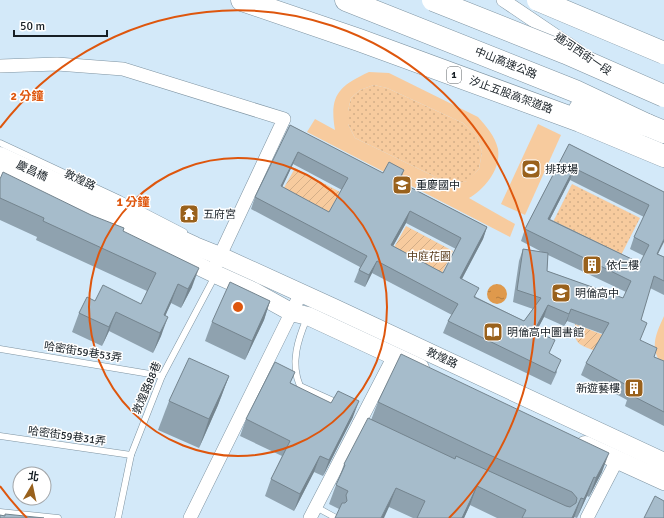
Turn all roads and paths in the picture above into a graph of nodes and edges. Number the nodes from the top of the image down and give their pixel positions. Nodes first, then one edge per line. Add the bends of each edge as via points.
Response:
1 (242, 0) edge
2 (278, 0) edge
3 (346, 0) edge
4 (433, 0) edge
5 (503, 0) edge
6 (538, 0) edge
7 (565, 4) dead end
8 (631, 46) dead end
9 (664, 53) edge
10 (0, 66) edge
11 (664, 96) edge
12 (664, 107) edge
13 (656, 128) edge
14 (0, 143) edge
15 (0, 156) edge
16 (664, 156) edge
17 (0, 170) edge
18 (220, 256) junction
19 (188, 258) junction
20 (214, 273) junction
21 (301, 293) junction
22 (300, 314) junction
23 (0, 349) edge
24 (394, 356) junction
25 (162, 376) junction
26 (436, 376) edge
27 (346, 407) edge
28 (359, 424) junction
29 (0, 436) edge
30 (568, 437) edge
31 (388, 438) edge
32 (131, 455) junction
33 (617, 460) junction
34 (664, 462) edge
35 (664, 481) edge
36 (0, 512) edge
37 (313, 513) edge
38 (58, 518) edge
39 (118, 518) edge
40 (190, 518) edge
41 (336, 518) edge
42 (587, 518) edge

1 - 16 highway, 汐止五股高架道路 / 1 via 580,121
2 - 13 highway, 1 via 575,108
3 - 13 highway, 中山高速公路 / 1 via 575,91
4 - 11 highway, bridge via 566,53
5 - 12 street, 通河西街一段
6 - 9 highway, bridge
7 - 8 lane
10 - 18 street via 57,64 123,69 284,119
14 - 18 lane, 敦煌路 via 176,227
15 - 19 street, 慶昌橋
17 - 19 street, 慶昌橋
18 - 19 street, 敦煌路
18 - 20 street
18 - 21 street, 敦煌路
19 - 20 street, 敦煌路
20 - 22 street, 敦煌路
20 - 25 lane, 敦煌路88巷
21 - 22 street
21 - 34 street, 敦煌路
22 - 24 street, 敦煌路
22 - 27 lane via 300,334 295,356 300,386
22 - 40 street
23 - 25 lane, 哈密街59巷53弄
24 - 26 street, 敦煌路
24 - 28 street
25 - 32 lane, 敦煌路88巷
28 - 31 street
28 - 37 street
29 - 32 lane, 哈密街59巷31弄
30 - 33 street
32 - 39 lane, 敦煌路88巷
33 - 35 street
33 - 42 street
36 - 38 lane
37 - 41 lane

